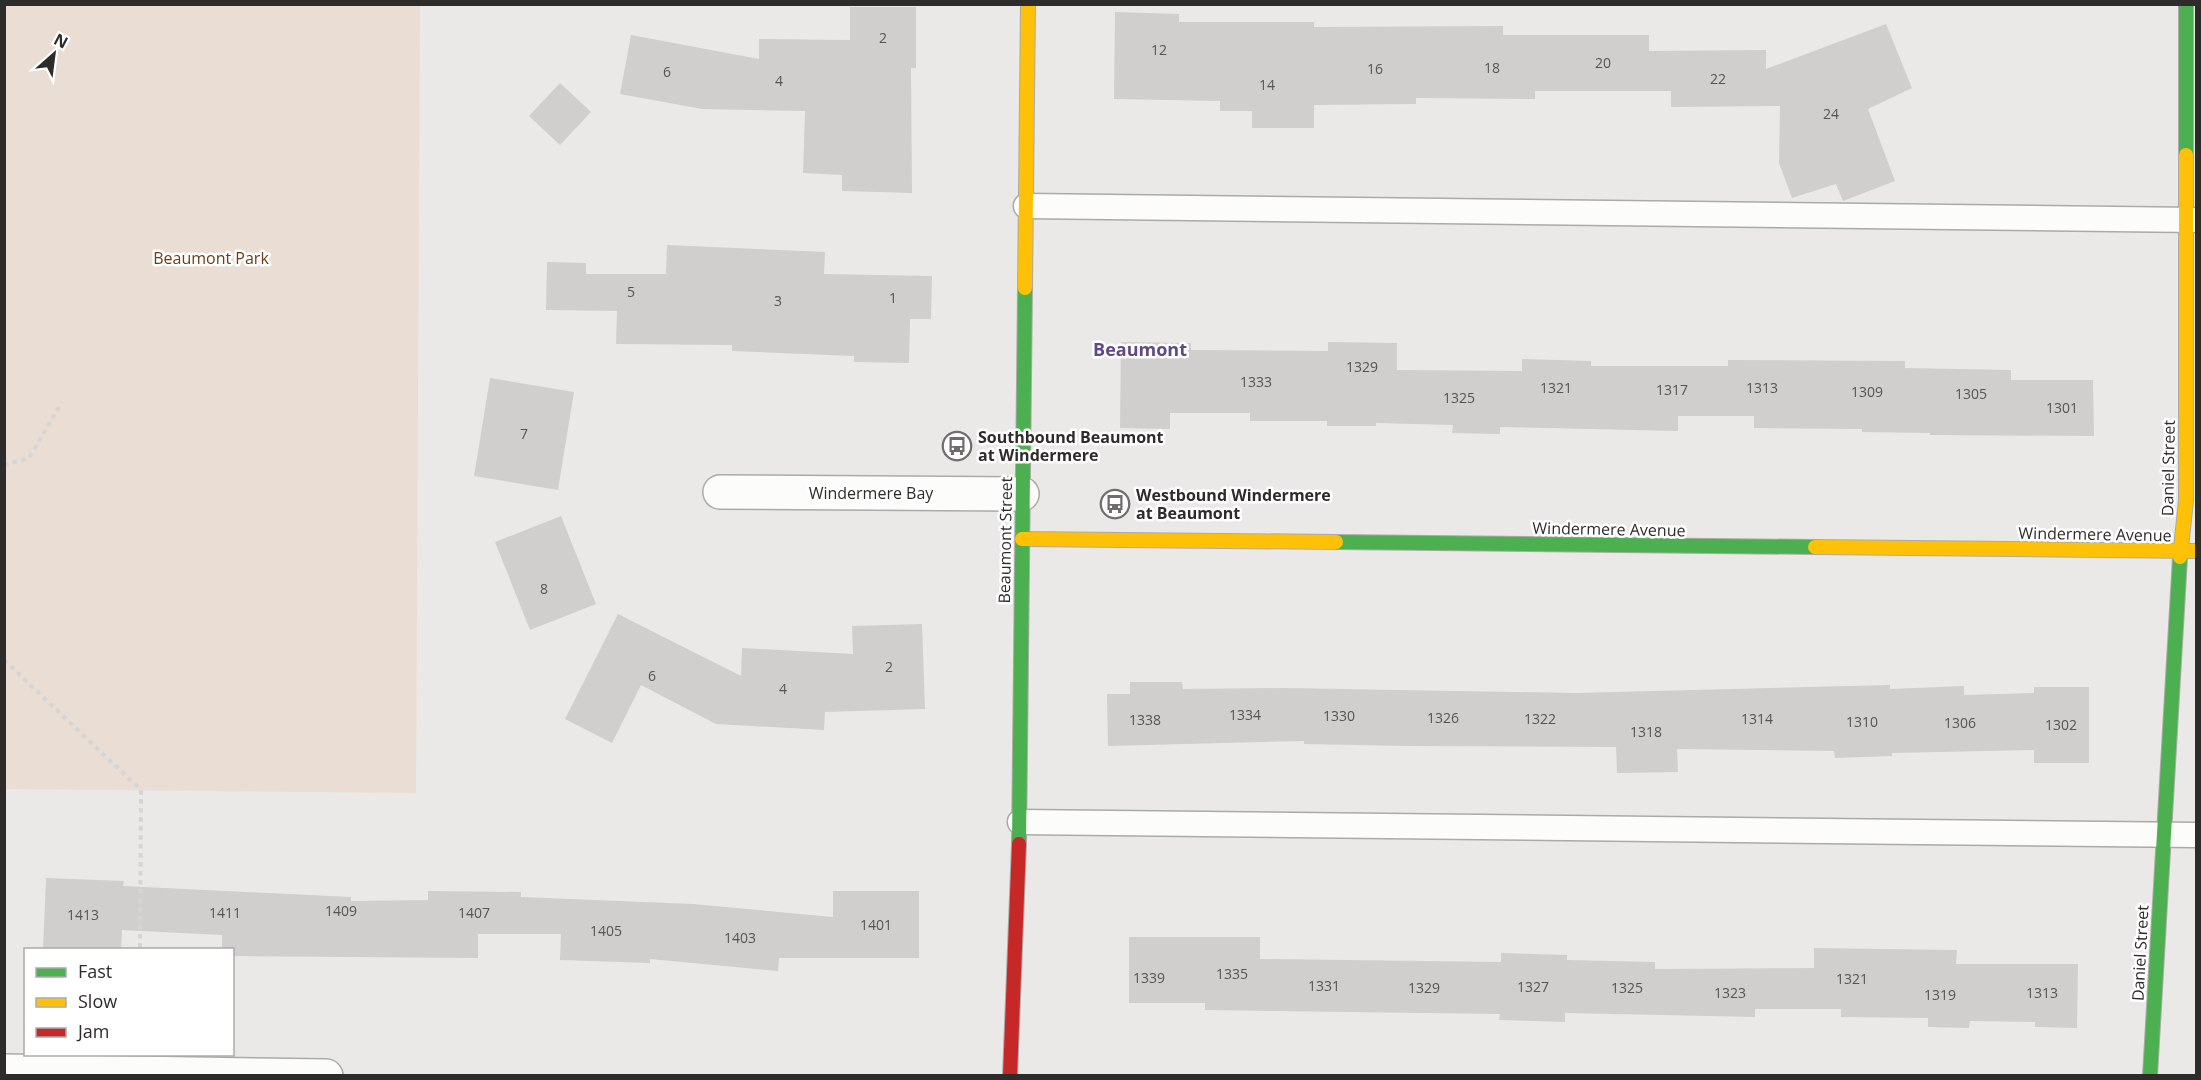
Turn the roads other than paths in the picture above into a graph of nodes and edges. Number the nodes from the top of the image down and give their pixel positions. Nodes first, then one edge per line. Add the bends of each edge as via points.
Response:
1 (1028, 4) edge
2 (2186, 4) edge
3 (1026, 206) junction
4 (2191, 220) edge
5 (720, 492) dead end
6 (1022, 494) junction
7 (1022, 539) junction
8 (2180, 551) junction
9 (2196, 551) edge
10 (1020, 822) junction
11 (2162, 835) junction
12 (2196, 835) edge
13 (4, 1071) edge
14 (326, 1076) edge
15 (1010, 1076) edge
16 (2150, 1076) edge

1 - 3 street, Beaumont Street
2 - 4 street, Daniel Street
3 - 4 lane
3 - 6 street, Beaumont Street
4 - 8 street, Daniel Street via 2186,501
5 - 6 street, Windermere Bay
6 - 7 street, Beaumont Street
7 - 8 street, Windermere Avenue
7 - 10 street, Beaumont Street
8 - 9 street, Windermere Avenue
8 - 11 street, Daniel Street
10 - 11 lane
10 - 15 street, Beaumont Street
11 - 12 lane
11 - 16 street, Daniel Street
13 - 14 street

